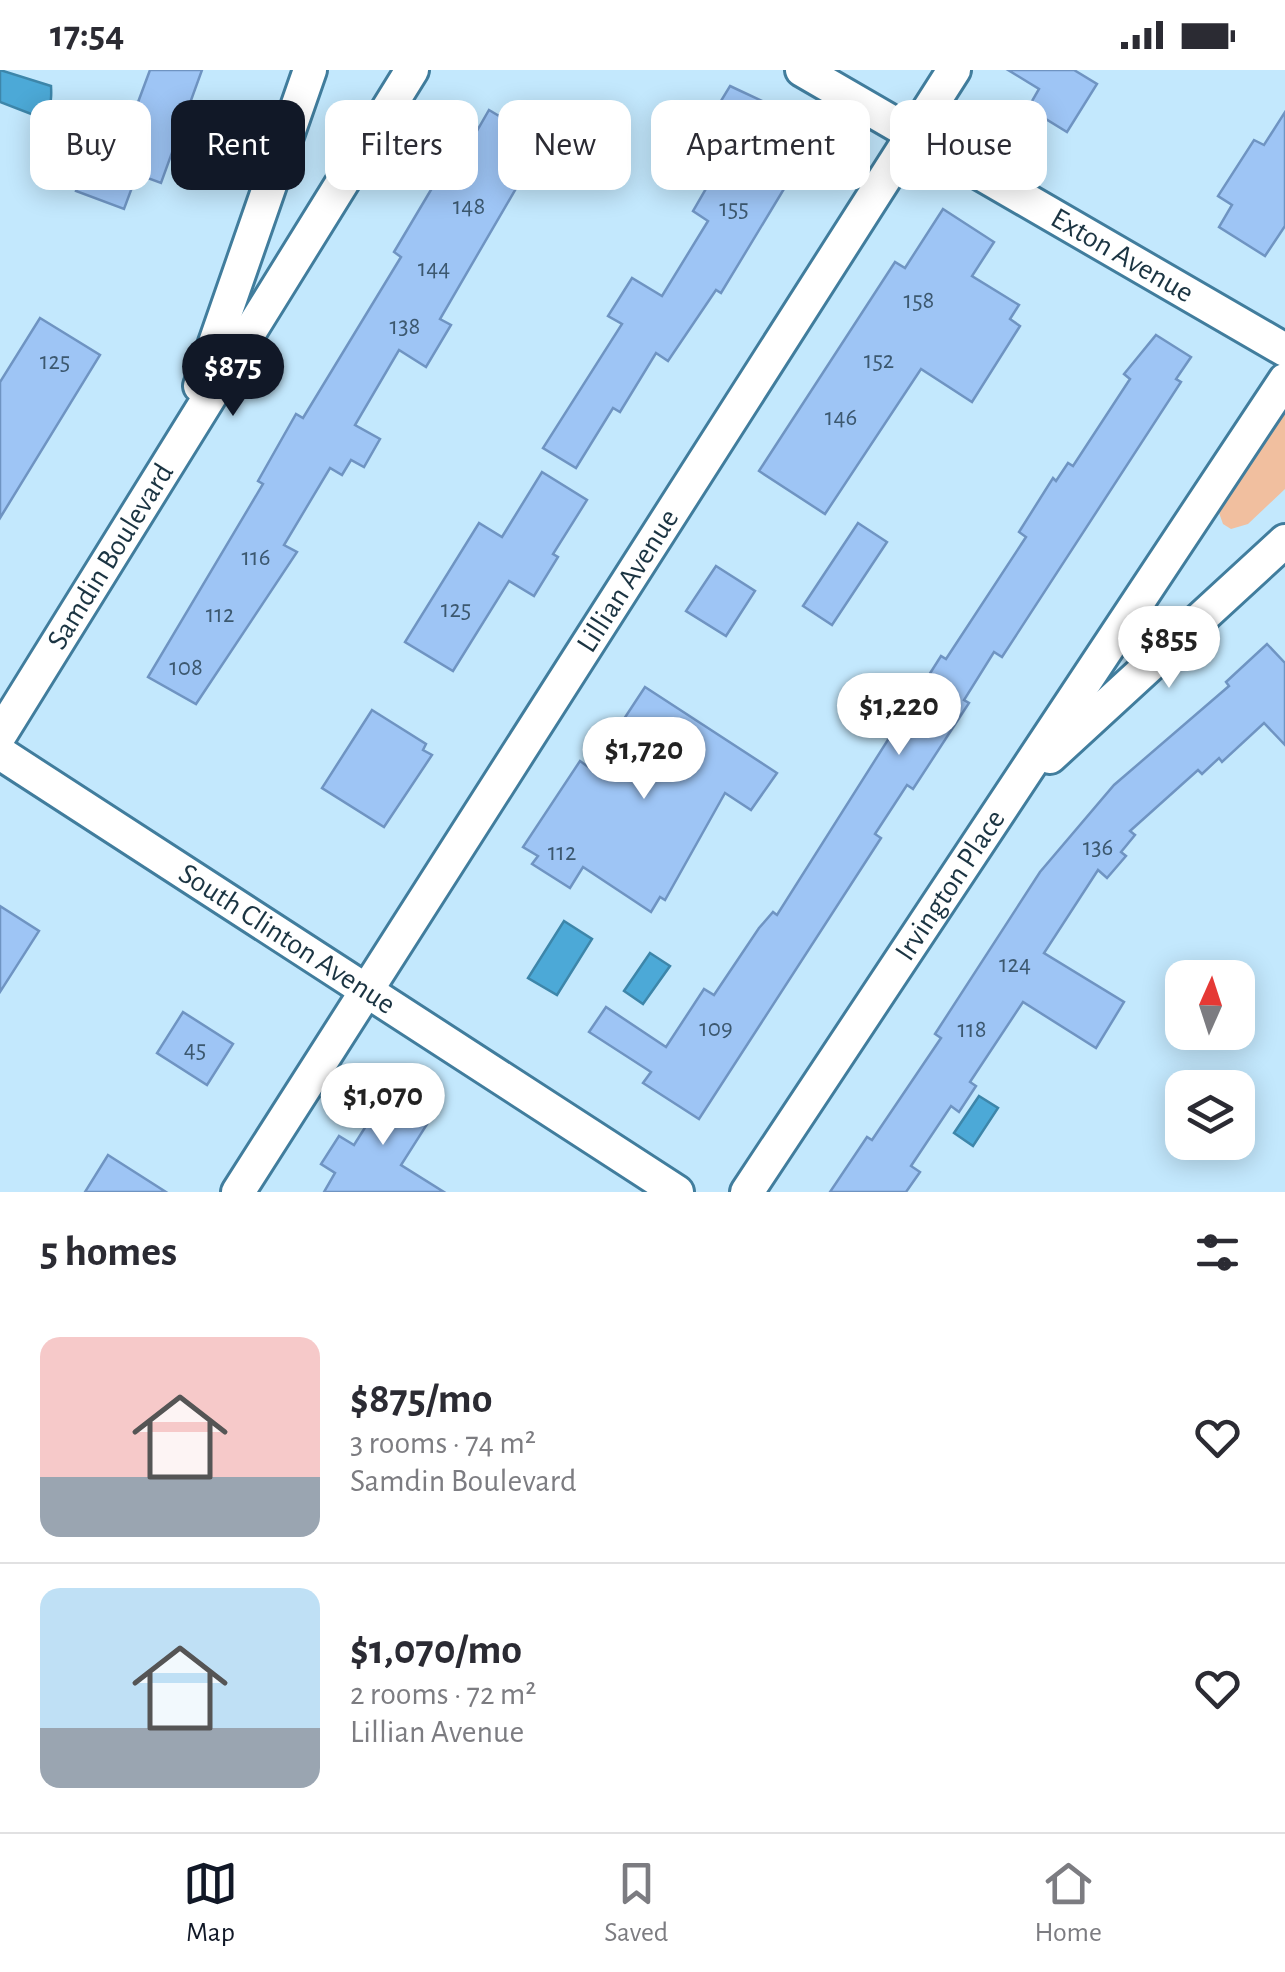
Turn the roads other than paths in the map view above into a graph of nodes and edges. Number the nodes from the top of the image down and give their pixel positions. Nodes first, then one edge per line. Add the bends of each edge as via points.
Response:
1 (310, 70) edge
2 (412, 70) edge
3 (802, 70) edge
4 (954, 70) edge
5 (935, 100) edge
6 (890, 121) edge
7 (890, 170) edge
8 (1009, 190) edge
9 (1285, 350) edge
10 (1285, 380) edge
11 (179, 447) junction
12 (1285, 541) edge
13 (0, 735) edge
14 (0, 753) edge
15 (1010, 794) junction
16 (366, 990) junction
17 (238, 1192) edge
18 (677, 1192) edge
19 (747, 1192) edge

1 - 11 street
2 - 11 street, Samdin Boulevard
3 - 6 street, Exton Avenue
4 - 5 street, Lillian Avenue
7 - 16 street, Lillian Avenue
8 - 9 street, Exton Avenue
10 - 15 street, Irvington Place
11 - 13 street, Samdin Boulevard
12 - 15 street
14 - 16 street, South Clinton Avenue
15 - 19 street, Irvington Place
16 - 17 street, Lillian Avenue
16 - 18 street, South Clinton Avenue

